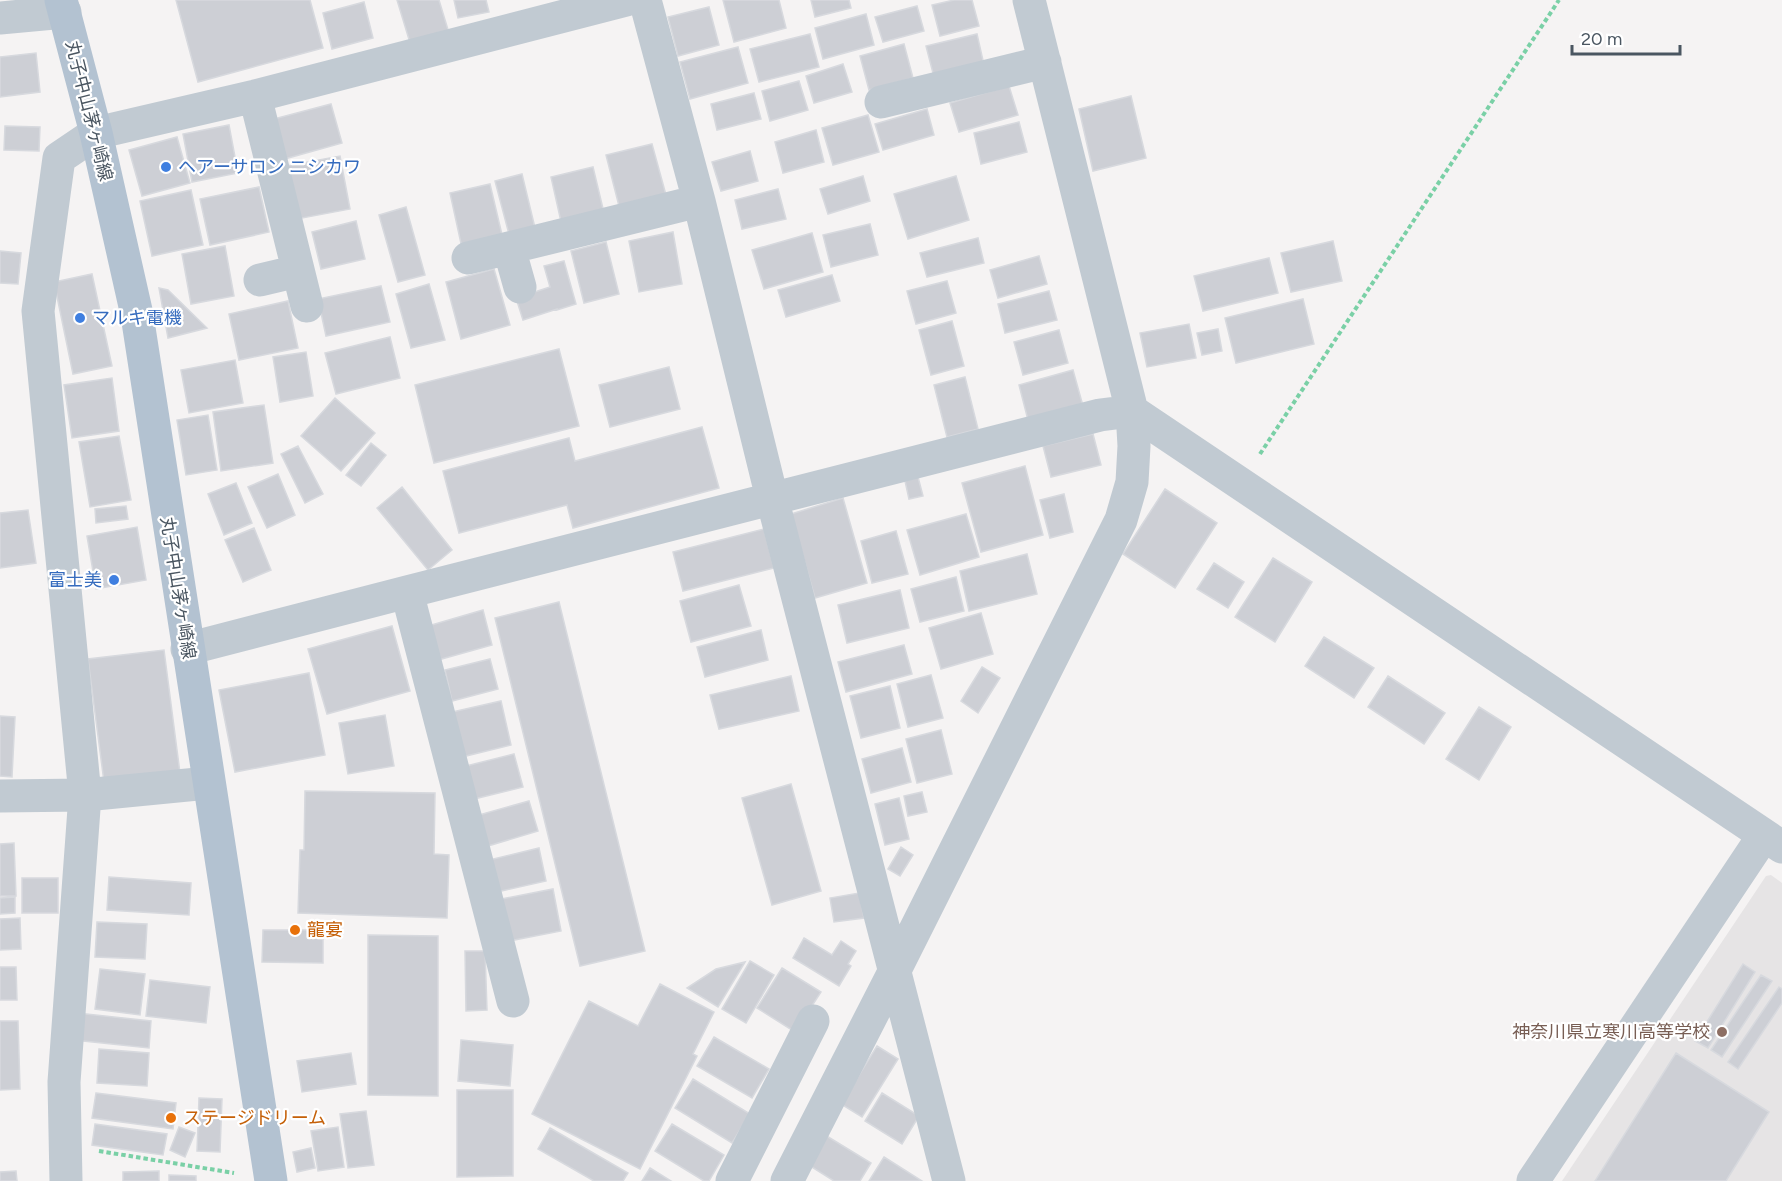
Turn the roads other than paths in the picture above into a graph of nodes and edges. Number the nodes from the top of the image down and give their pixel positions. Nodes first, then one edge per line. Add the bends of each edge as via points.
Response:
1 (626, 0) edge
2 (645, 0) edge
3 (1029, 0) edge
4 (63, 6) edge
5 (0, 18) edge
6 (1031, 65) junction
7 (255, 96) junction
8 (881, 102) dead end
9 (96, 133) junction
10 (699, 201) junction
11 (509, 248) junction
12 (468, 258) dead end
13 (298, 271) junction
14 (260, 280) dead end
15 (520, 287) dead end
16 (307, 306) dead end
17 (1118, 413) junction
18 (772, 498) junction
19 (406, 592) junction
20 (187, 649) junction
21 (208, 783) junction
22 (85, 795) junction
23 (0, 796) edge
24 (1773, 841) edge
25 (894, 972) junction
26 (513, 1001) dead end
27 (813, 1021) dead end
28 (276, 1180) edge
29 (66, 1181) edge
30 (732, 1181) edge
31 (787, 1181) edge
32 (949, 1181) edge
33 (1533, 1181) edge

1 - 7 street
2 - 10 street
3 - 6 street
4 - 5 street
4 - 9 main road, 丸子中山茅ヶ崎線
6 - 8 street
6 - 17 street
7 - 9 street
7 - 13 street
9 - 20 main road, 丸子中山茅ヶ崎線 via 137,315
9 - 22 street via 59,158 38,311
10 - 11 street
10 - 18 street
11 - 12 street
11 - 15 street
13 - 14 street
13 - 16 street
17 - 18 street
17 - 24 street via 1240,485
17 - 25 street via 1134,446 1132,482 1121,520
18 - 19 street
18 - 25 street
19 - 20 street
19 - 26 street
20 - 21 main road, 丸子中山茅ヶ崎線
21 - 22 street
21 - 28 main road, 丸子中山茅ヶ崎線
22 - 23 street
22 - 29 street via 64,1082
24 - 33 street
25 - 31 street
25 - 32 street
27 - 30 street

